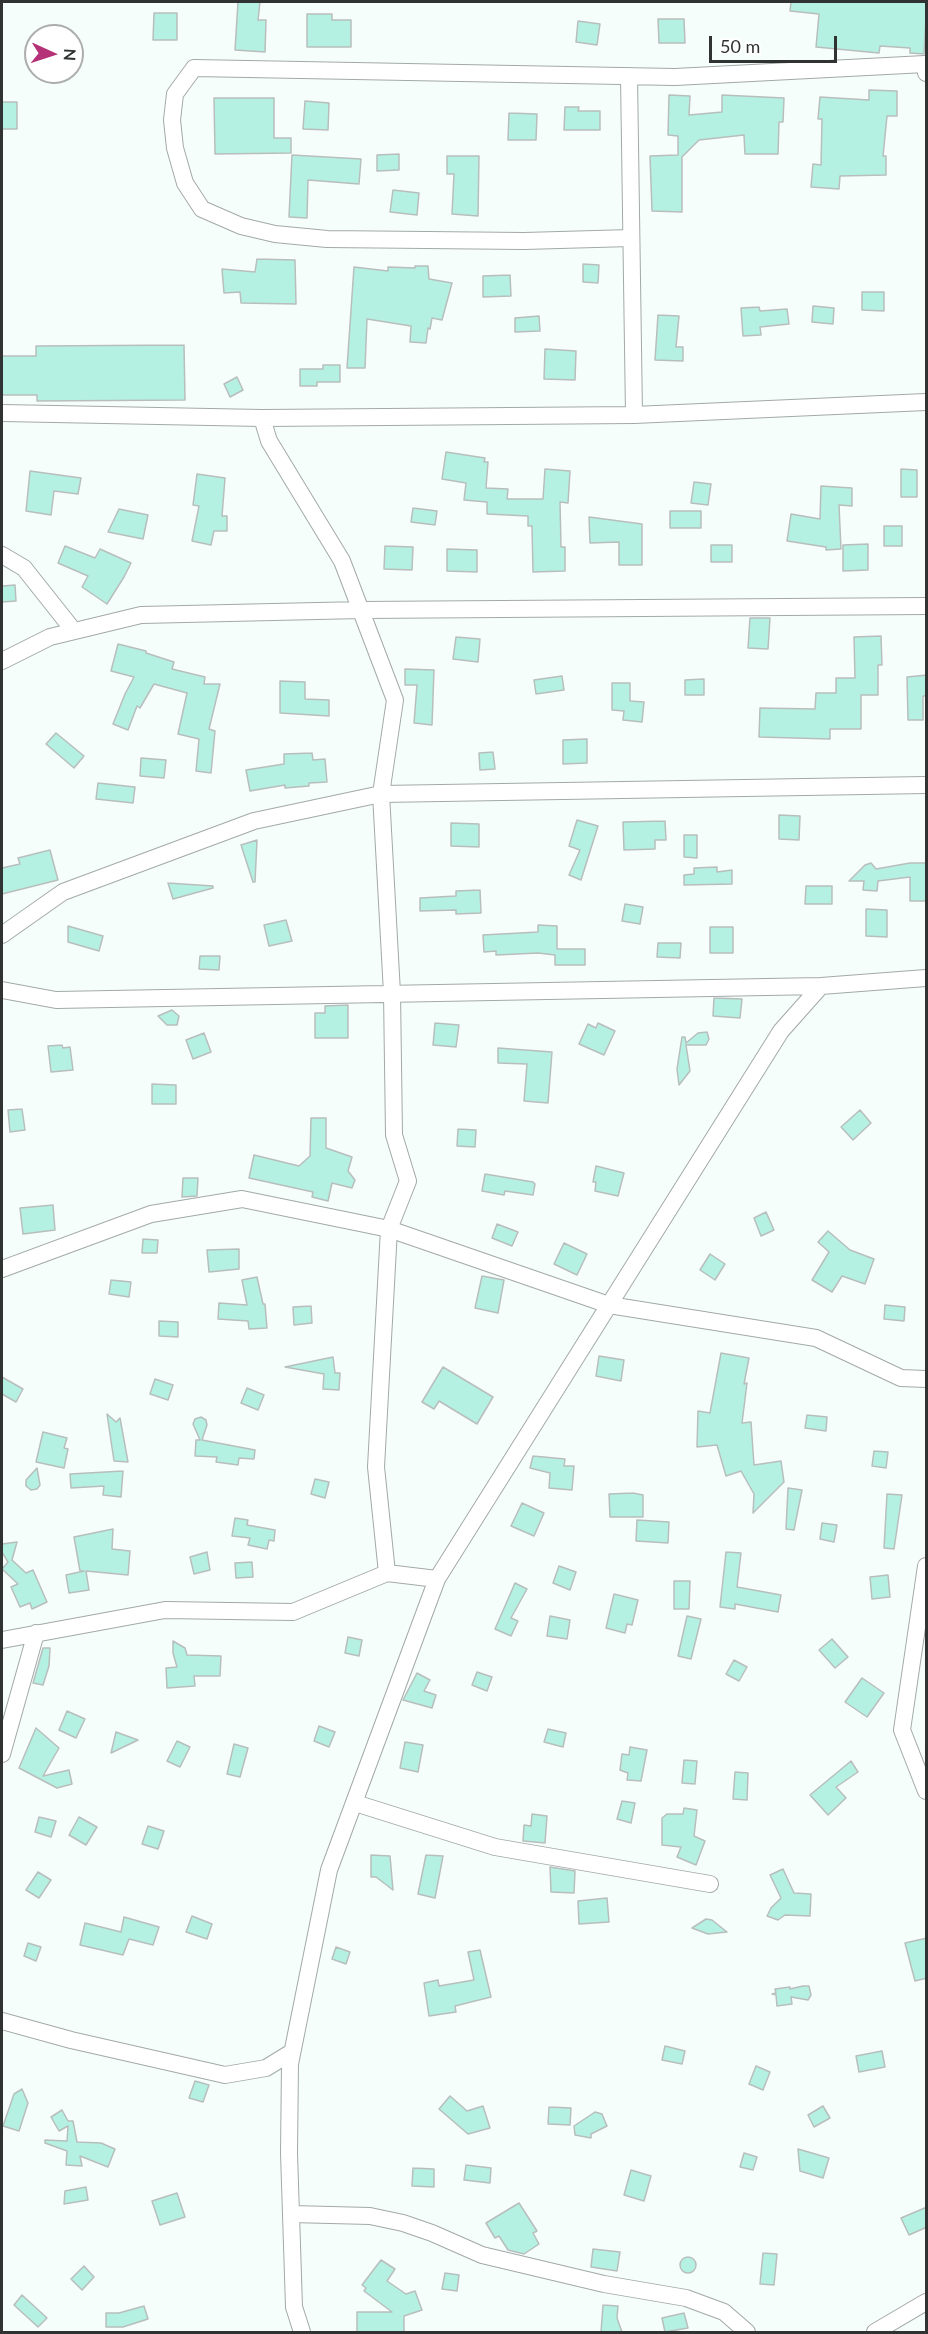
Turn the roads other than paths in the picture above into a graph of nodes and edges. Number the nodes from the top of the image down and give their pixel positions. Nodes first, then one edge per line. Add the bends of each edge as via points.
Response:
1 (927, 73) edge
2 (629, 76) junction
3 (632, 238) junction
4 (927, 402) edge
5 (2, 412) edge
6 (634, 415) junction
7 (262, 418) junction
8 (2, 555) edge
9 (927, 606) edge
10 (361, 610) junction
11 (75, 631) junction
12 (2, 661) edge
13 (927, 785) edge
14 (381, 794) junction
15 (2, 935) edge
16 (927, 978) edge
17 (821, 986) junction
18 (2, 990) edge
19 (392, 993) junction
20 (389, 1229) junction
21 (2, 1269) edge
22 (609, 1305) junction
23 (927, 1379) edge
24 (927, 1566) edge
25 (387, 1573) junction
26 (437, 1580) junction
27 (36, 1633) junction
28 (2, 1640) edge
29 (2, 1754) edge
30 (927, 1791) edge
31 (355, 1803) junction
32 (710, 1884) dead end
33 (2, 2021) edge
34 (292, 2052) junction
35 (291, 2214) junction
36 (927, 2302) edge
37 (302, 2332) edge
38 (747, 2332) edge
39 (875, 2332) edge

1 - 2 street via 925,64
2 - 3 street
2 - 3 street via 194,68 175,94 172,120 175,148 190,192 202,209 242,226 327,239
3 - 6 street
4 - 6 street
5 - 7 street
6 - 7 street
7 - 10 street via 269,441 342,561
8 - 11 street via 24,568
9 - 10 street
10 - 11 street via 141,615
10 - 14 street via 395,700
11 - 12 street via 50,637
13 - 14 street
14 - 15 street via 254,821 105,876 63,892
14 - 19 street
16 - 17 street
17 - 19 street
17 - 22 street via 781,1030
18 - 19 street via 56,1000
19 - 20 street via 394,1135 408,1181
20 - 21 street via 242,1199 150,1214
20 - 22 street
20 - 25 street via 376,1467
22 - 23 street via 816,1338 901,1378
22 - 26 street
24 - 30 street via 902,1730
25 - 26 street
25 - 27 street via 293,1612 165,1610
26 - 31 street
27 - 28 street
27 - 29 street
31 - 32 street via 495,1847
31 - 34 street via 329,1870
33 - 34 street via 225,2075 266,2068
34 - 35 street via 288,2153
35 - 37 street via 294,2307
35 - 38 street via 370,2216 403,2223 482,2255 604,2284 686,2298 724,2312
36 - 39 street

